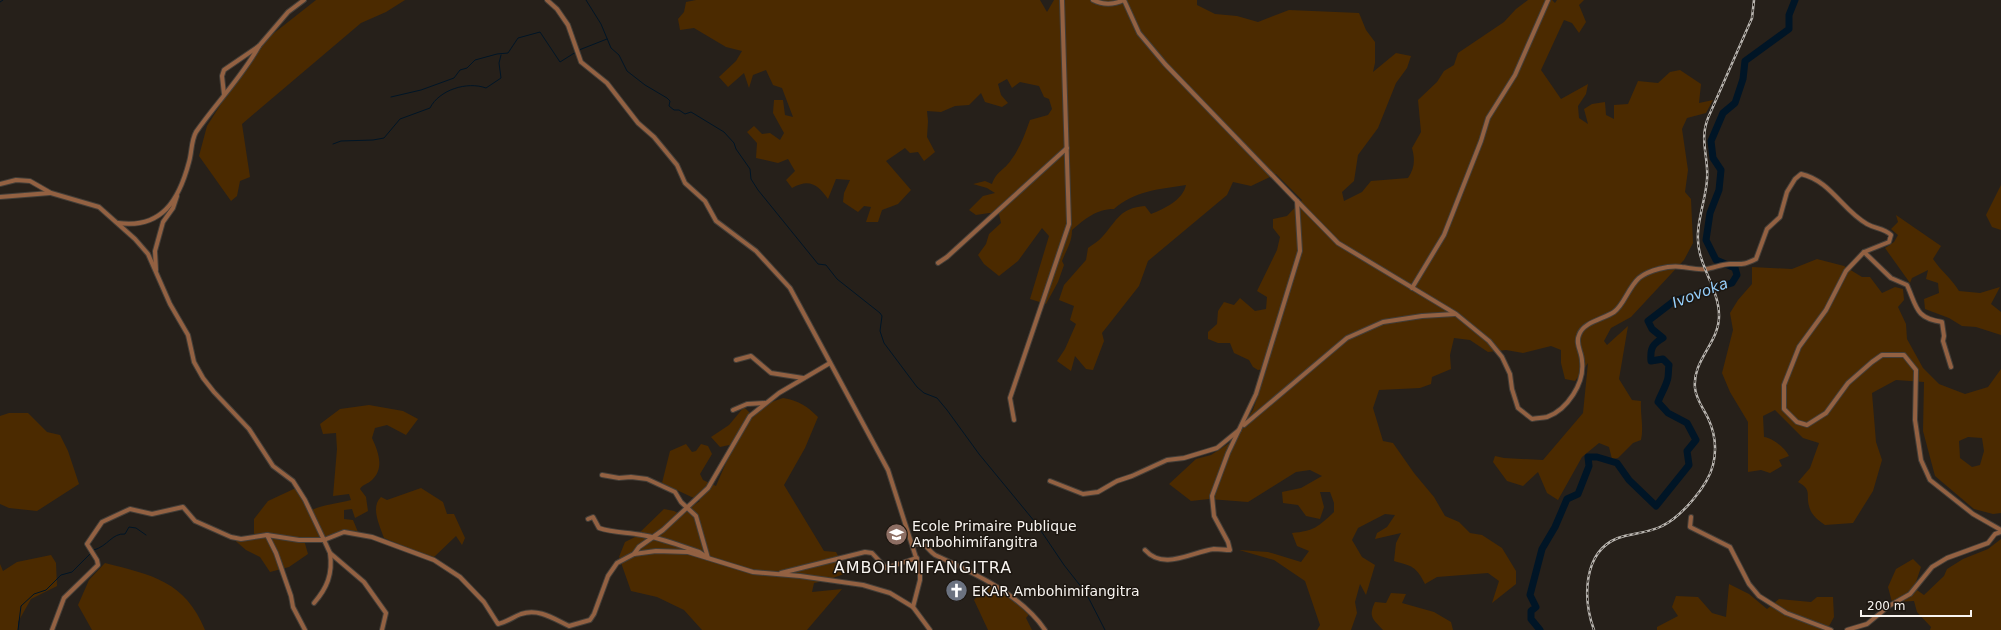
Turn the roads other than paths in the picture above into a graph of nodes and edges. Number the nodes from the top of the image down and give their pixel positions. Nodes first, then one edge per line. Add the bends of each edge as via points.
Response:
1 (304, 0) edge
2 (547, 0) edge
3 (1062, 0) edge
4 (1093, 0) edge
5 (1124, 0) edge
6 (1548, 0) edge
7 (259, 46) junction
8 (224, 94) junction
9 (1067, 148) junction
10 (181, 182) junction
11 (0, 184) edge
12 (51, 192) junction
13 (0, 197) edge
14 (1298, 201) junction
15 (117, 223) junction
16 (1864, 252) junction
17 (938, 263) dead end
18 (156, 272) junction
19 (1412, 288) junction
20 (1456, 314) junction
21 (736, 360) dead end
22 (830, 363) junction
23 (1951, 367) dead end
24 (804, 378) junction
25 (765, 403) junction
26 (733, 410) dead end
27 (1014, 420) dead end
28 (1242, 427) junction
29 (602, 475) dead end
30 (1050, 481) dead end
31 (688, 507) junction
32 (1691, 517) dead end
33 (588, 519) dead end
34 (2001, 531) edge
35 (267, 535) junction
36 (653, 537) junction
37 (324, 540) junction
38 (912, 543) junction
39 (1145, 550) dead end
40 (330, 553) junction
41 (634, 554) junction
42 (708, 558) junction
43 (917, 558) junction
44 (777, 574) junction
45 (314, 603) dead end
46 (913, 607) junction
47 (568, 628) edge
48 (52, 630) edge
49 (305, 630) edge
50 (382, 630) edge
51 (930, 630) edge
52 (1045, 630) edge
53 (1831, 630) edge
54 (1847, 630) edge

1 - 7 street via 288,12
2 - 22 street via 568,25 581,62 607,82 623,106 654,137 677,165 684,183 705,201 716,221 756,251 790,288
3 - 9 street
4 - 5 street via 1101,4
5 - 14 street via 1139,33 1165,64
6 - 19 street via 1515,75 1488,118 1444,235
7 - 8 street
7 - 8 street via 224,70
8 - 10 street via 195,134 190,160
9 - 17 street
9 - 27 street via 1069,224 1010,398
10 - 15 street via 170,206 162,214 141,224
10 - 18 street via 173,208 163,222 155,251
11 - 12 street via 16,180 30,181
12 - 13 street
12 - 15 street via 98,207
14 - 19 street via 1338,243
14 - 28 street via 1300,251 1256,394
15 - 18 street via 148,254
16 - 20 street via 1889,242 1891,236 1885,230 1867,224 1856,216 1830,189 1812,176 1801,174 1787,192 1780,217 1767,229 1756,259 1740,266 1730,264 1706,269 1681,266 1652,272 1640,278 1627,291 1616,311 1585,327 1579,334 1577,345 1582,361 1579,384 1565,406 1547,417 1532,419 1518,408 1510,374 1502,357 1489,341
16 - 23 street via 1891,278 1907,285 1916,310 1922,316 1942,322 1943,341
16 - 34 street via 1846,271 1826,310 1799,347 1784,385 1784,409 1797,422 1807,425 1826,413 1848,383 1872,362 1882,355 1904,355 1916,370 1915,420 1922,460 1930,480 1973,514
18 - 37 street via 170,304 188,335 194,362 203,378 249,429 273,466 293,481
19 - 20 street
20 - 28 street via 1383,322 1347,338
21 - 24 street via 751,356 771,373
22 - 24 street
22 - 38 street via 888,470
24 - 25 street
25 - 26 street via 747,404
25 - 31 street via 750,416 713,482
28 - 30 street via 1217,448 1184,458 1167,460 1098,492 1083,494
28 - 39 street via 1228,452 1212,496 1214,516 1230,550 1214,549 1167,560 1157,559
29 - 31 street via 648,479 675,492 681,502
31 - 36 street
31 - 42 street via 699,522
32 - 53 street via 1690,527 1730,547 1749,584 1759,596 1786,613
33 - 36 street via 593,517 599,528 612,533 633,533
34 - 54 street via 1988,543 1932,567 1910,594 1889,606 1867,624
35 - 37 street via 299,540
35 - 48 street via 231,538 195,521 183,507 152,514 130,508 102,522 87,544 98,566 64,598
35 - 49 street via 276,553 293,607
36 - 41 street
36 - 42 street via 699,552
37 - 40 street
37 - 47 street via 344,532 372,537 434,560 460,577 484,602 498,624 532,612 553,616
38 - 43 street
38 - 52 street via 925,545 932,553 989,583 1031,612
40 - 45 street via 330,574 325,590
40 - 50 street via 364,582 386,613
41 - 42 street via 688,552
41 - 47 street via 612,568 590,620
42 - 44 street via 753,572
43 - 44 street via 886,568 872,553 866,552
43 - 46 street via 920,580
44 - 46 street via 863,585 890,592
46 - 51 street

